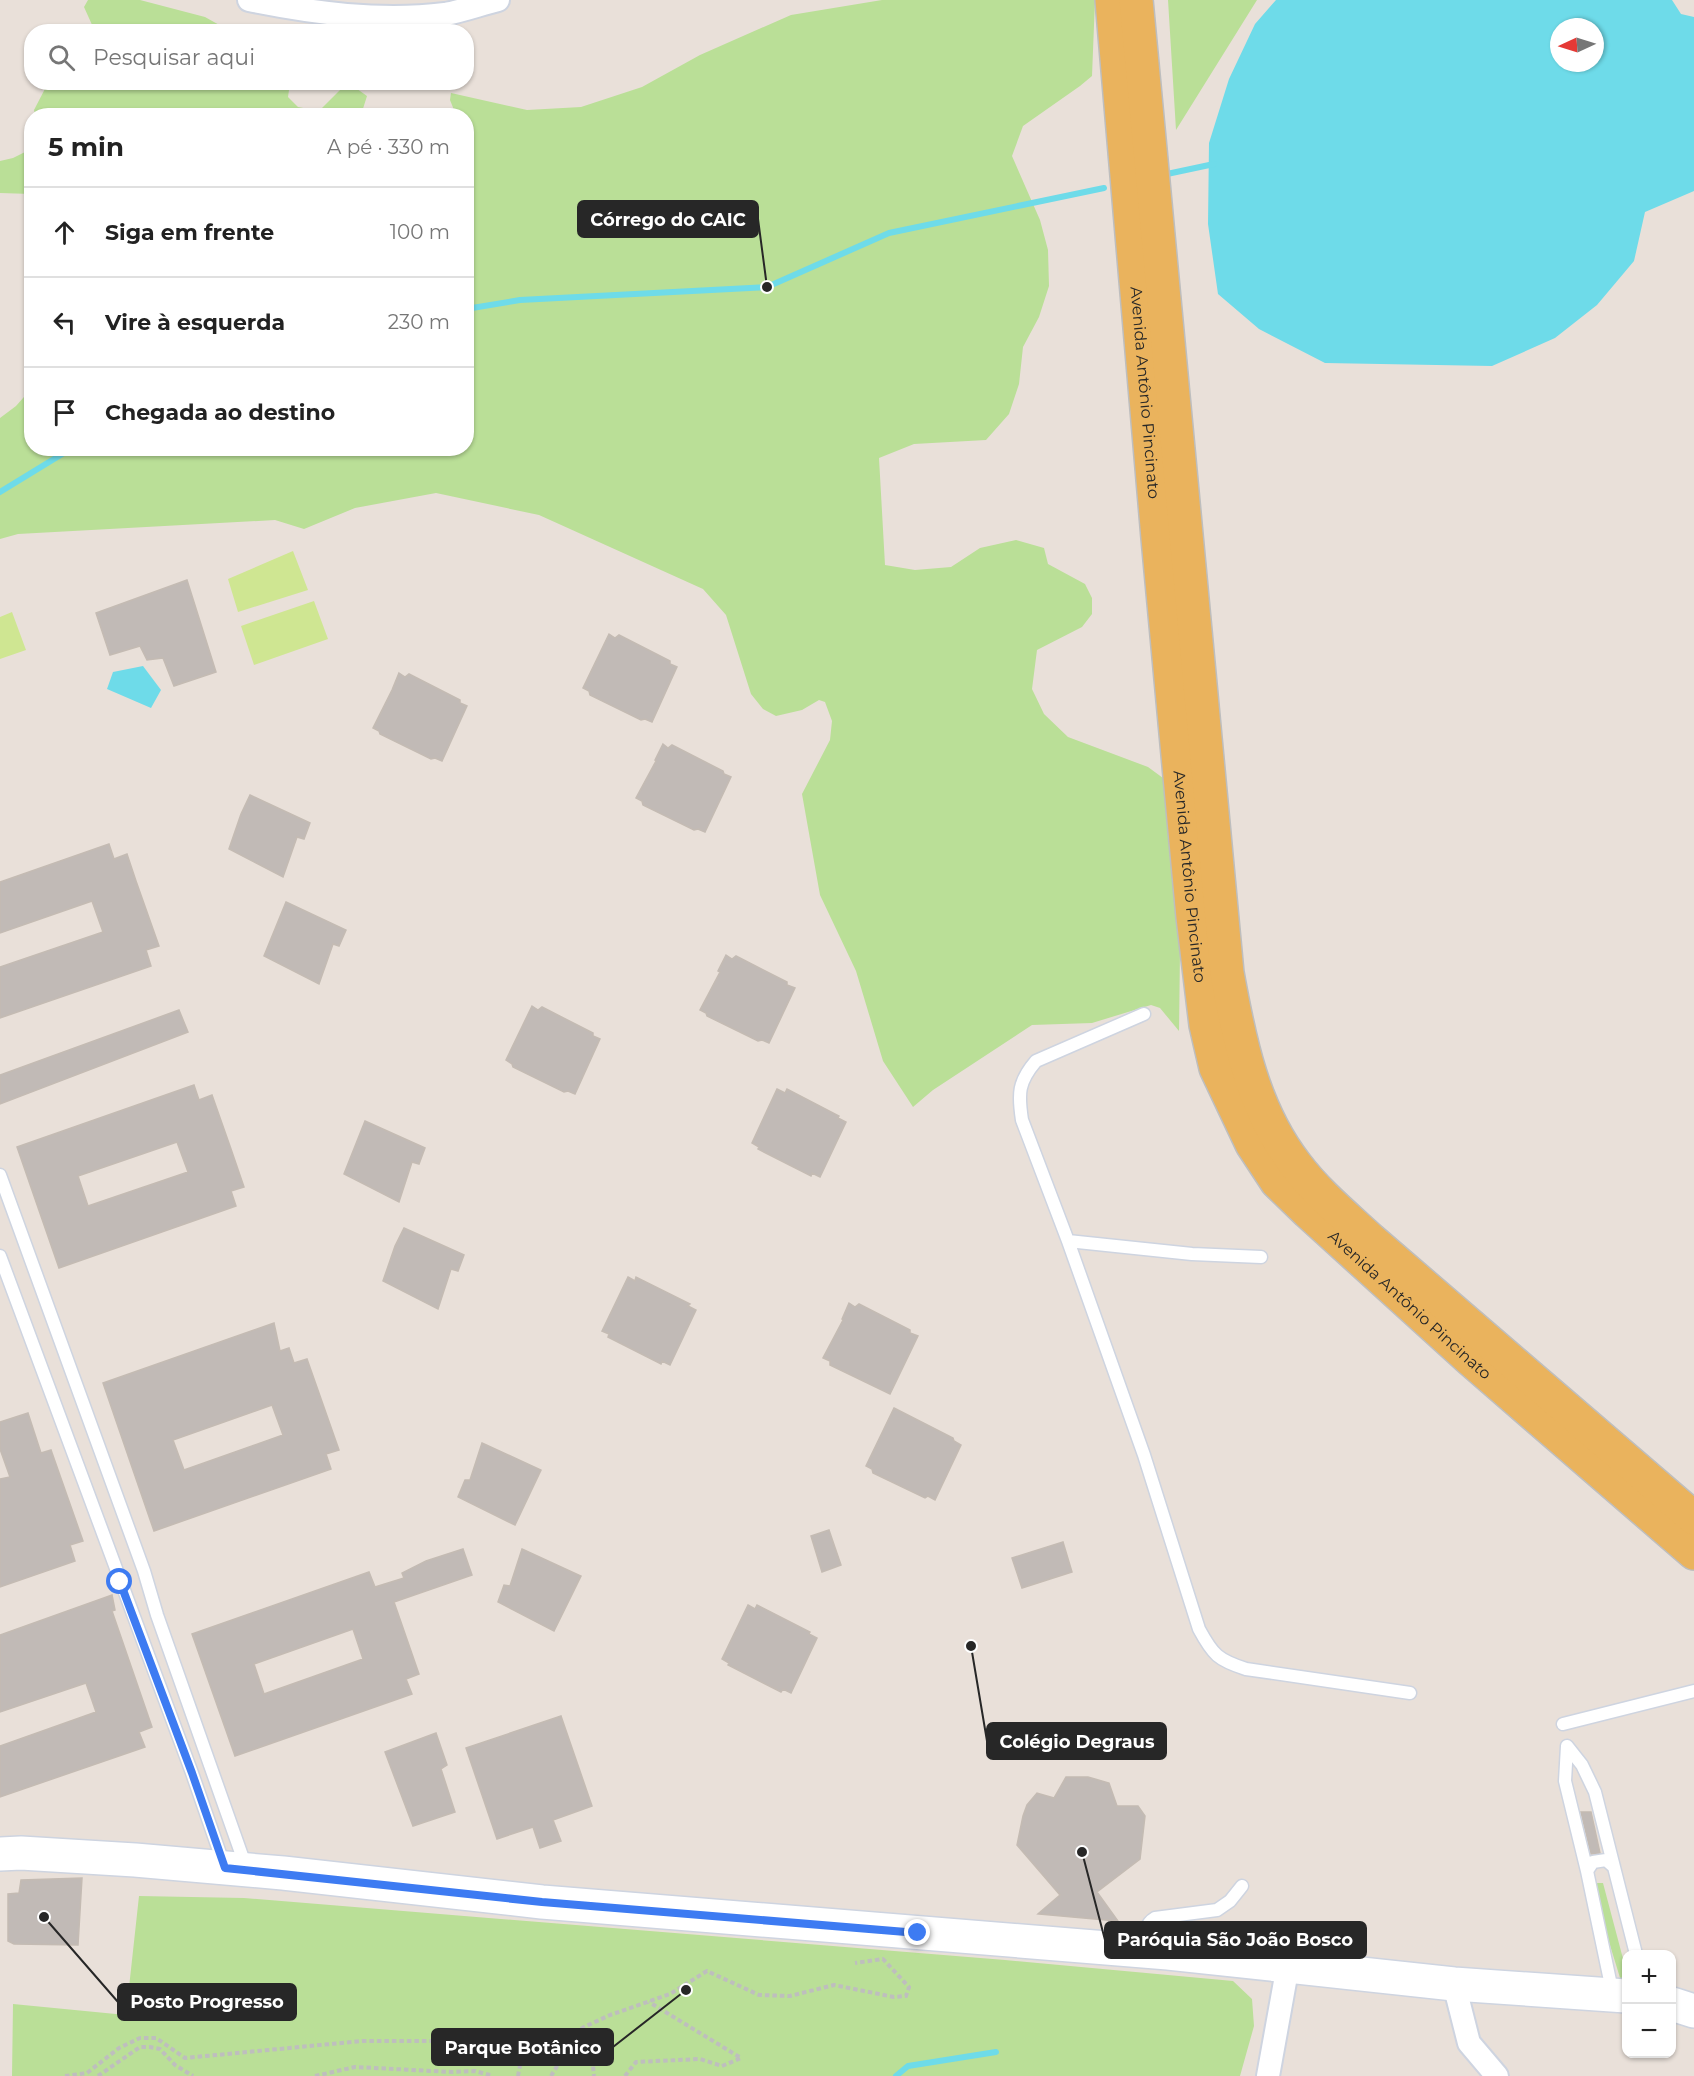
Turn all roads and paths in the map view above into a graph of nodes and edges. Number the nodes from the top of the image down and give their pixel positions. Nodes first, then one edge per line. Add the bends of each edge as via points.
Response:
1 (249, 0) edge
2 (498, 0) edge
3 (1112, 0) edge
4 (1136, 0) edge
5 (1144, 1014) dead end
6 (0, 1175) edge
7 (1068, 1241) junction
8 (0, 1256) edge
9 (1261, 1257) dead end
10 (1694, 1518) edge
11 (1694, 1554) edge
12 (1694, 1691) edge
13 (1410, 1693) dead end
14 (1563, 1724) dead end
15 (210, 1765) junction
16 (192, 1773) junction
17 (0, 1854) edge
18 (1614, 1867) junction
19 (236, 1869) junction
20 (1587, 1871) junction
21 (1242, 1886) dead end
22 (1635, 1950) edge
23 (1144, 1951) junction
24 (855, 1963) dead end
25 (1288, 1965) junction
26 (1454, 1984) junction
27 (1620, 1995) edge
28 (1676, 1998) edge
29 (1694, 1998) edge
30 (649, 2002) junction
31 (1676, 2006) edge
32 (1694, 2011) edge
33 (522, 2055) junction
34 (65, 2076) edge
35 (98, 2076) edge
36 (193, 2076) edge
37 (315, 2076) edge
38 (493, 2076) edge
39 (518, 2076) edge
40 (551, 2076) edge
41 (594, 2076) edge
42 (625, 2076) edge
43 (1268, 2076) edge
44 (1497, 2076) edge

1 - 2 street via 365,17 446,14
3 - 11 main road, Avenida Antônio Pincinato via 1193,917 1206,1025 1216,1068 1252,1144 1277,1182 1471,1360
4 - 10 main road, Avenida Antônio Pincinato via 1227,973 1245,1059 1258,1099 1277,1140 1323,1195
5 - 7 lane via 1036,1061 1025,1073 1020,1087 1022,1120
6 - 15 lane
7 - 9 lane
7 - 13 lane via 1144,1455 1189,1603 1208,1646 1223,1661 1246,1669
8 - 16 lane
12 - 14 lane
15 - 16 lane
15 - 19 lane
16 - 19 lane
17 - 19 main road
18 - 20 lane via 1606,1860 1593,1862
18 - 20 lane via 1594,1792 1568,1746 1565,1781
18 - 22 lane
19 - 23 main road via 542,1902
20 - 27 lane
21 - 23 lane via 1217,1910 1149,1921
23 - 25 main road
24 - 30 path via 883,1959 909,1987 906,1996 834,1985 790,1996 759,1995 707,1971
25 - 26 main road
25 - 43 street
26 - 27 main road
26 - 44 street via 1469,2043
28 - 29 main road
30 - 33 path via 584,2027 565,2040 551,2057
30 - 42 path via 741,2058 722,2066 700,2059 636,2062
31 - 32 main road
33 - 34 path via 460,2041 362,2041 185,2058 156,2038 140,2038 118,2048 87,2073
33 - 39 path
35 - 36 path via 140,2047 160,2049
37 - 38 path via 355,2067 475,2071
40 - 41 path via 567,2050 592,2056

